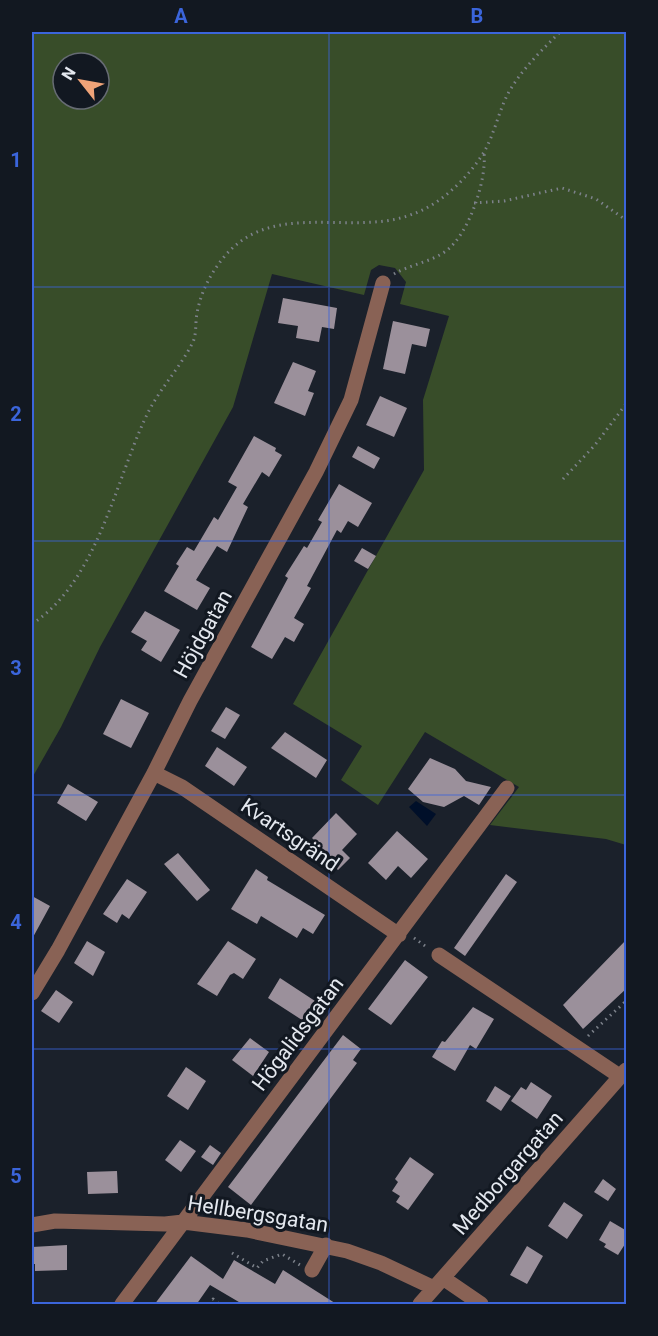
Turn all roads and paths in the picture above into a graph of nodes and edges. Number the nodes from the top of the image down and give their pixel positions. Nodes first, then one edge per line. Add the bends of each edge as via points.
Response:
1 (560, 32) edge
2 (484, 152) junction
3 (474, 203) junction
4 (627, 220) edge
5 (383, 283) joint
6 (627, 404) edge
7 (563, 479) dead end
8 (32, 624) edge
9 (154, 773) junction
10 (507, 788) dead end
11 (404, 935) junction
12 (439, 955) joint
13 (32, 993) edge
14 (627, 1001) edge
15 (578, 1046) junction
16 (624, 1073) edge
17 (183, 1221) junction
18 (32, 1225) edge
19 (326, 1245) junction
20 (232, 1253) dead end
21 (312, 1270) joint
22 (438, 1283) junction
23 (122, 1305) edge
24 (209, 1305) edge
25 (219, 1305) edge
26 (420, 1305) edge
27 (481, 1305) edge

1 - 2 path via 522,72
2 - 3 path via 485,167
2 - 8 path via 446,194 419,212 378,221 286,223 264,229 226,255 202,293 193,342 147,414 96,541 61,600
3 - 4 path via 504,201 562,188 596,199
3 - 5 path via 459,235 445,251 395,273
5 - 9 street, Höjdgatan via 351,400
6 - 7 path
9 - 11 street, Kvartsgränd via 182,787
9 - 13 street, Höjdgatan
10 - 11 street, Högalidsgatan
11 - 12 path
11 - 17 street, Högalidsgatan
12 - 15 street
14 - 15 path
15 - 16 street
16 - 22 street, Medborgargatan
17 - 18 street, Hellbergsgatan via 55,1221
17 - 19 street, Hellbergsgatan
17 - 23 street, Högalidsgatan
19 - 21 street
19 - 22 street, Hellbergsgatan
20 - 21 path via 257,1268 263,1261 285,1254
22 - 26 street, Medborgargatan
22 - 27 street, Hellbergsgatan
24 - 25 path via 213,1299

